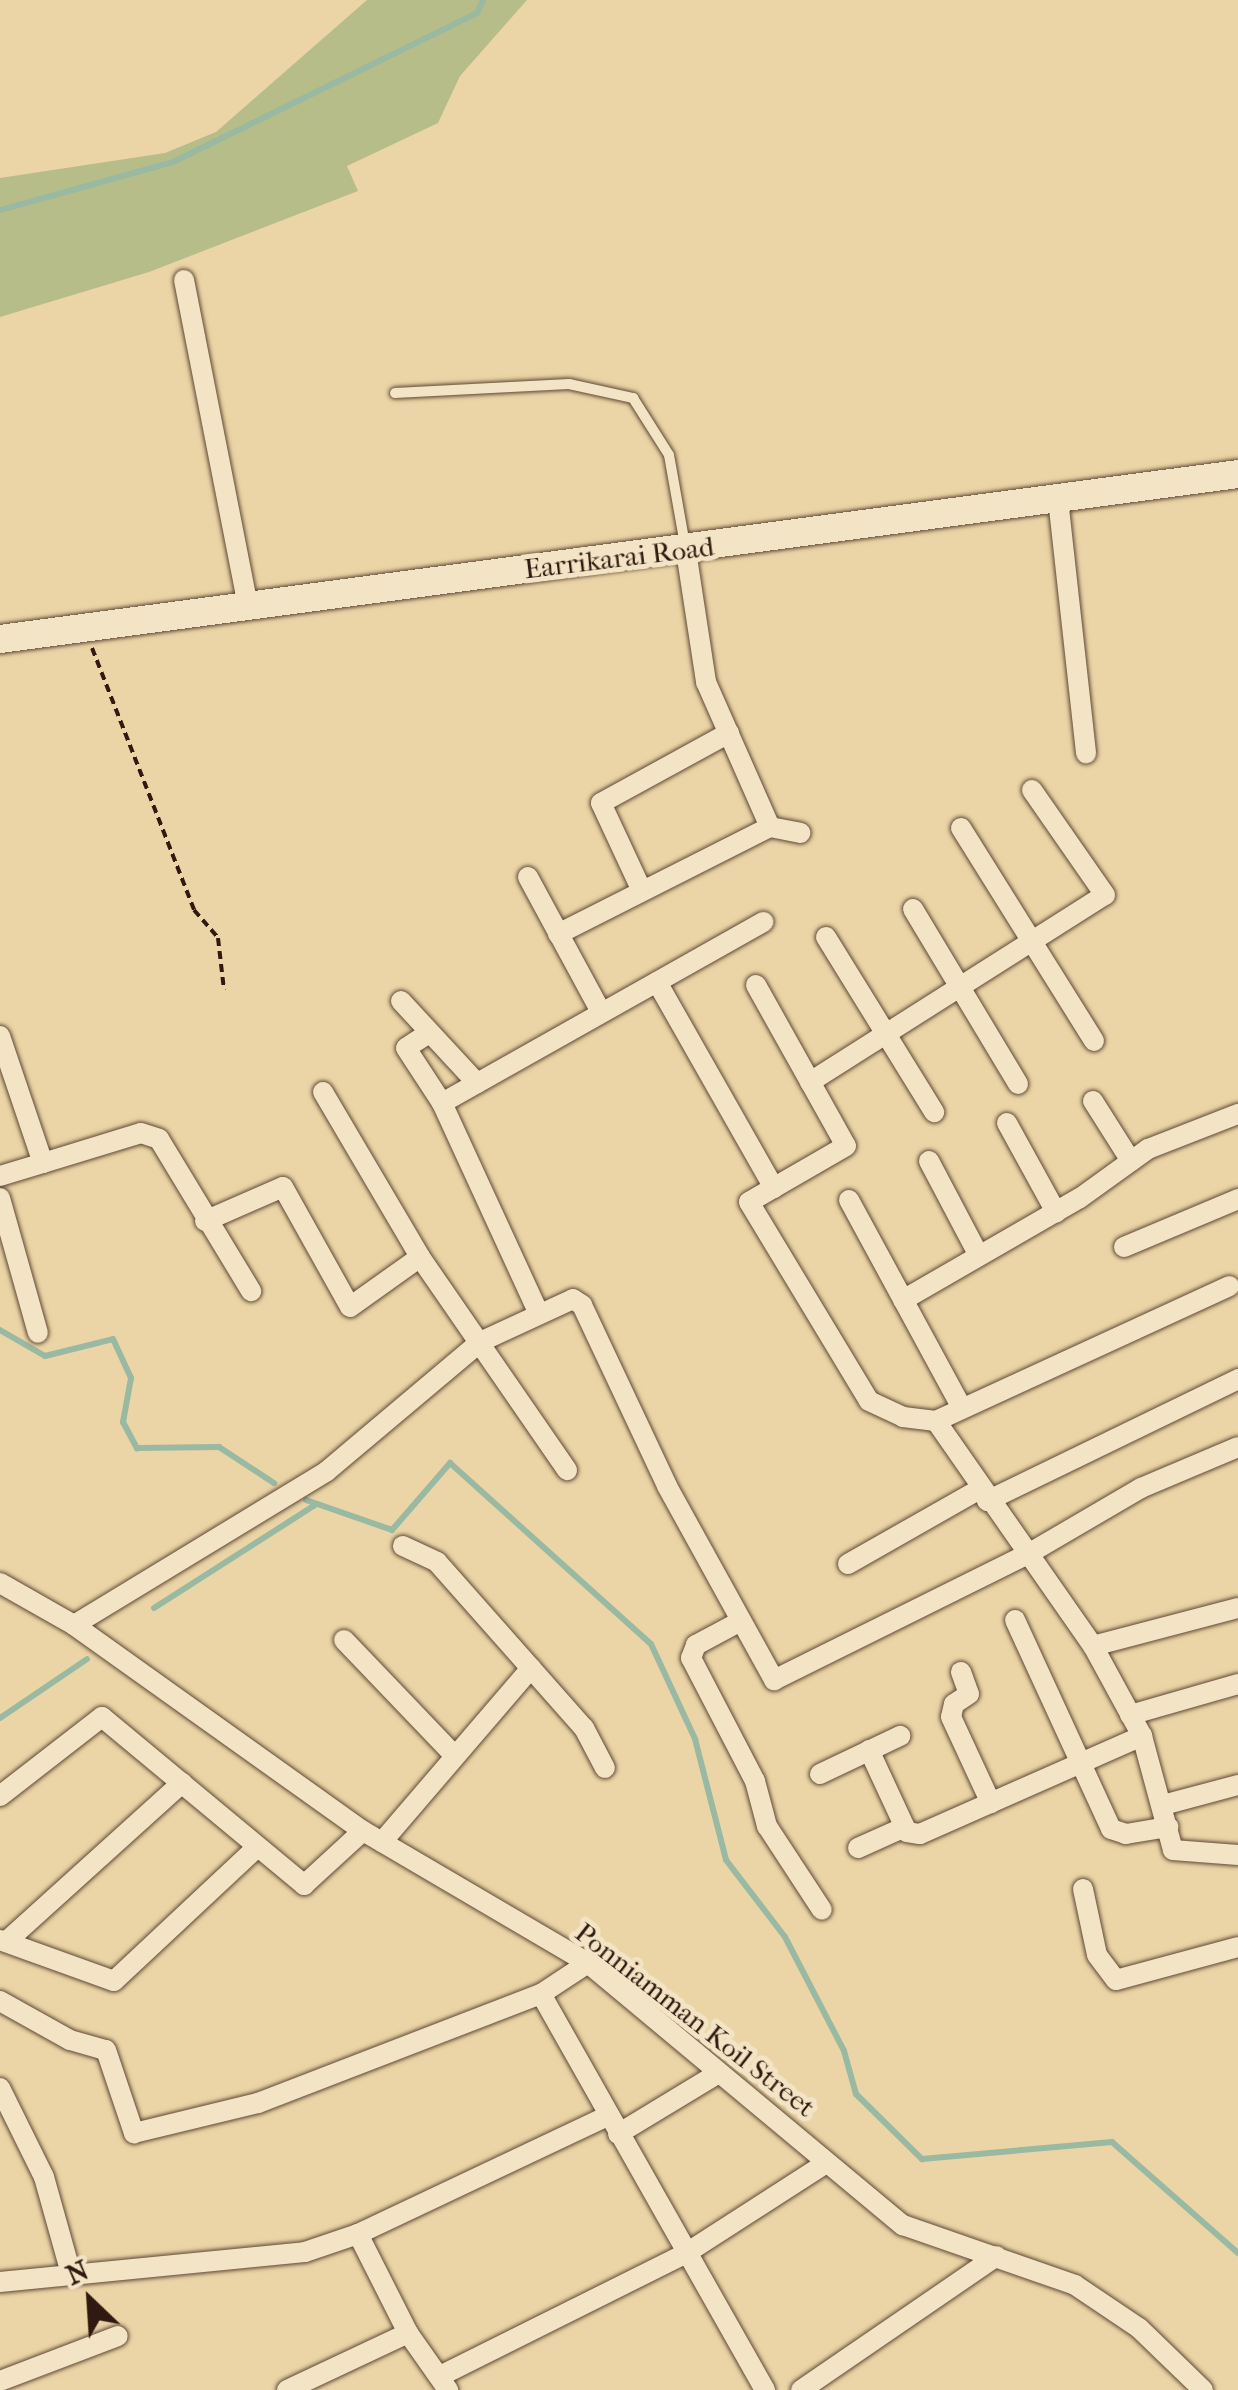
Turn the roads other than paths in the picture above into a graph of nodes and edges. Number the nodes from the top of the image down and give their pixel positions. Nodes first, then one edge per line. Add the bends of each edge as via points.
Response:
1 (184, 280) dead end
2 (395, 394) dead end
3 (1238, 474) edge
4 (1058, 499) junction
5 (686, 551) junction
6 (247, 602) junction
7 (0, 639) edge
8 (729, 734) junction
9 (1086, 753) dead end
10 (1032, 790) dead end
11 (770, 827) junction
12 (962, 828) dead end
13 (800, 833) dead end
14 (528, 877) dead end
15 (642, 891) junction
16 (913, 909) dead end
17 (763, 922) dead end
18 (558, 934) junction
19 (826, 937) dead end
20 (1034, 941) junction
21 (657, 982) junction
22 (756, 985) dead end
23 (960, 988) junction
24 (401, 1001) dead end
25 (600, 1010) junction
26 (430, 1033) junction
27 (885, 1034) junction
28 (0, 1036) edge
29 (1094, 1041) dead end
30 (810, 1082) junction
31 (477, 1083) junction
32 (1018, 1084) dead end
33 (323, 1092) dead end
34 (1093, 1101) dead end
35 (442, 1103) junction
36 (934, 1112) dead end
37 (1238, 1114) edge
38 (1008, 1123) dead end
39 (929, 1161) dead end
40 (1130, 1162) junction
41 (42, 1163) junction
42 (0, 1176) edge
43 (774, 1188) junction
44 (0, 1198) edge
45 (1238, 1199) edge
46 (849, 1200) dead end
47 (1056, 1212) junction
48 (204, 1221) junction
49 (1124, 1247) dead end
50 (978, 1254) junction
51 (420, 1257) junction
52 (1228, 1286) dead end
53 (251, 1291) dead end
54 (903, 1300) junction
55 (538, 1312) junction
56 (38, 1332) dead end
57 (480, 1342) junction
58 (1238, 1379) edge
59 (962, 1408) junction
60 (936, 1422) junction
61 (1238, 1448) edge
62 (567, 1470) dead end
63 (982, 1496) junction
64 (404, 1546) dead end
65 (1028, 1554) junction
66 (848, 1564) dead end
67 (0, 1584) edge
68 (1238, 1608) edge
69 (1015, 1620) dead end
70 (740, 1622) junction
71 (74, 1625) junction
72 (344, 1640) dead end
73 (1092, 1646) junction
74 (531, 1668) junction
75 (961, 1672) dead end
76 (1238, 1684) edge
77 (1130, 1715) junction
78 (900, 1736) dead end
79 (1142, 1736) junction
80 (869, 1750) junction
81 (453, 1754) junction
82 (1081, 1763) junction
83 (605, 1768) dead end
84 (820, 1774) dead end
85 (182, 1784) junction
86 (1238, 1785) edge
87 (0, 1796) edge
88 (991, 1803) junction
89 (1163, 1805) junction
90 (905, 1826) junction
91 (1168, 1828) junction
92 (373, 1836) junction
93 (257, 1847) junction
94 (858, 1848) dead end
95 (1238, 1855) edge
96 (1083, 1889) dead end
97 (822, 1910) dead end
98 (3, 1941) edge
99 (1238, 1947) edge
100 (588, 1963) junction
101 (541, 1994) junction
102 (0, 2001) edge
103 (717, 2074) junction
104 (0, 2088) edge
105 (613, 2125) junction
106 (826, 2163) junction
107 (358, 2234) junction
108 (685, 2254) junction
109 (998, 2256) junction
110 (70, 2270) junction
111 (0, 2282) edge
112 (408, 2333) junction
113 (118, 2336) dead end
114 (0, 2381) edge
115 (445, 2383) edge
116 (287, 2390) edge
117 (765, 2390) edge
118 (802, 2390) edge
119 (1204, 2390) edge

1 - 6 street
2 - 5 lane via 569,384 633,398 668,455
3 - 4 main road, Earrikarai Road
4 - 5 main road, Earrikarai Road
4 - 9 street
5 - 6 main road, Earrikarai Road
5 - 8 street via 706,682
6 - 7 main road, Earrikarai Road
8 - 11 street
8 - 15 street via 602,803
10 - 20 street via 1105,894
11 - 13 street
11 - 15 street
12 - 20 street
14 - 18 street
15 - 18 street
16 - 23 street
17 - 21 street
18 - 25 street
19 - 27 street
20 - 23 street
20 - 29 street
21 - 25 street
21 - 43 street
22 - 30 street
23 - 27 street
23 - 32 street
24 - 26 street
25 - 31 street
26 - 31 street
26 - 35 street via 406,1048
27 - 30 street
27 - 36 street
28 - 41 street
30 - 43 street via 846,1146
31 - 35 street
33 - 51 street
34 - 40 street
35 - 55 street
37 - 40 street
38 - 47 street
39 - 50 street
40 - 47 street
41 - 42 street
41 - 48 street via 141,1134 158,1139
43 - 60 street via 748,1202 870,1401 903,1417
44 - 56 street
45 - 49 street
46 - 54 street
47 - 50 street
48 - 51 street via 283,1187 350,1307
48 - 53 street
50 - 54 street
51 - 57 street
52 - 59 street
54 - 59 street
55 - 57 street
55 - 70 street via 573,1299 582,1304
57 - 62 street
57 - 71 street via 328,1471
58 - 63 street
59 - 60 street
60 - 63 street
61 - 65 street via 1141,1488
63 - 65 street
63 - 66 street
64 - 74 street via 437,1562
65 - 70 street via 782,1680 768,1676
65 - 73 street
67 - 71 street, Ponniamman Koil Street
68 - 73 street
69 - 82 street
70 - 97 street via 696,1645 691,1658 755,1781 767,1826
71 - 92 street, Ponniamman Koil Street
72 - 81 street
73 - 77 street
74 - 81 street
74 - 83 street via 584,1728
75 - 88 street via 970,1694 954,1704 951,1717
76 - 77 street
77 - 79 street
78 - 80 street
79 - 82 street
79 - 89 street
80 - 84 street
80 - 90 street
81 - 92 street
82 - 88 street
82 - 91 street via 1117,1833
85 - 87 street via 97,1717
85 - 93 street
85 - 98 street
86 - 89 street
88 - 90 street via 920,1834
89 - 91 street
90 - 94 street
91 - 95 street via 1180,1854
92 - 93 street via 304,1886
92 - 100 street, Ponniamman Koil Street
93 - 98 street via 114,1981
96 - 99 street via 1097,1955 1116,1980
100 - 101 street
100 - 103 street, Ponniamman Koil Street
101 - 102 street via 258,2103 134,2133 106,2050 70,2040
101 - 105 street
103 - 105 street
103 - 106 street, Ponniamman Koil Street
104 - 110 street via 44,2177
105 - 107 street
105 - 108 street
106 - 108 street
106 - 109 street, Ponniamman Koil Street via 903,2225
107 - 110 street via 305,2252 105,2273
107 - 112 street
108 - 115 street
108 - 117 street
109 - 118 street
109 - 119 street, Ponniamman Koil Street via 1075,2285 1138,2328
110 - 111 street
112 - 115 street
112 - 116 street
113 - 114 street

